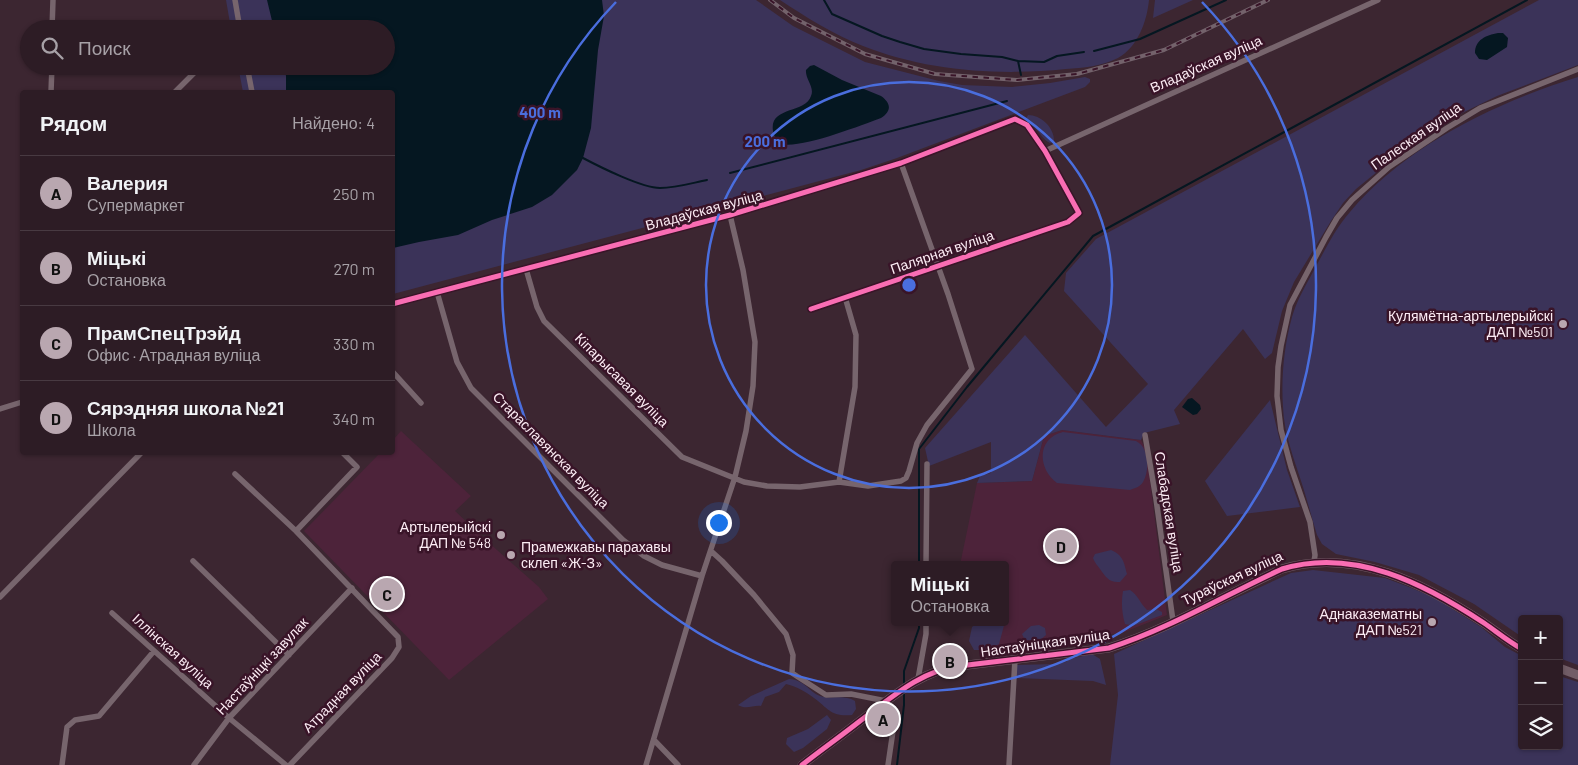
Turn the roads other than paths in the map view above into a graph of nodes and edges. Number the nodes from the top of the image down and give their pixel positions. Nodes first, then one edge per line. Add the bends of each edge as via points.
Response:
1 (53, 0) edge
2 (235, 0) edge
3 (1378, 0) edge
4 (52, 20) edge
5 (239, 20) edge
6 (1578, 69) edge
7 (52, 75) edge
8 (192, 75) edge
9 (249, 75) edge
10 (51, 90) edge
11 (177, 90) edge
12 (252, 90) edge
13 (1045, 151) junction
14 (901, 164) junction
15 (730, 215) junction
16 (938, 265) junction
17 (526, 269) junction
18 (437, 292) junction
19 (845, 297) junction
20 (395, 303) edge
21 (811, 310) dead end
22 (395, 374) edge
23 (20, 403) edge
24 (421, 403) dead end
25 (0, 409) edge
26 (1145, 435) dead end
27 (139, 455) edge
28 (345, 455) edge
29 (927, 464) dead end
30 (235, 474) dead end
31 (734, 477) junction
32 (839, 482) junction
33 (296, 531) junction
34 (711, 551) junction
35 (193, 561) dead end
36 (926, 561) edge
37 (1314, 562) junction
38 (702, 576) junction
39 (352, 588) junction
40 (0, 597) edge
41 (112, 613) dead end
42 (1173, 621) junction
43 (926, 626) edge
44 (1518, 646) edge
45 (154, 651) junction
46 (289, 655) junction
47 (1015, 659) junction
48 (1563, 669) edge
49 (1578, 675) edge
50 (918, 678) junction
51 (887, 700) junction
52 (229, 718) junction
53 (654, 740) junction
54 (62, 765) edge
55 (194, 765) edge
56 (286, 765) edge
57 (290, 765) edge
58 (646, 765) edge
59 (678, 765) edge
60 (802, 765) edge
61 (888, 765) edge
62 (1009, 765) edge

1 - 4 street
2 - 5 street
3 - 13 street, Владаўская вуліца
6 - 37 street, Палеская вуліца via 1480,108 1447,128 1389,167 1352,200 1326,237 1290,305 1278,367 1281,430 1310,522
7 - 10 street
8 - 11 street
9 - 12 street
13 - 14 street, Владаўская вуліца via 1027,125 1015,119
13 - 16 street, Палярная вуліца via 1079,213 1068,222
14 - 15 street, Владаўская вуліца
14 - 16 street
15 - 17 street, Владаўская вуліца
15 - 31 street via 755,342 746,431
16 - 19 street, Палярная вуліца
16 - 32 street, Кіпарысавая вуліца via 972,369 927,425 917,443 906,478 868,486
17 - 18 street, Владаўская вуліца
17 - 31 street, Кіпарысавая вуліца via 544,320 682,457
18 - 20 street, Владаўская вуліца
18 - 38 street, Стараславянская вуліца via 458,362 471,388 623,540 662,565
19 - 21 street, Палярная вуліца
19 - 32 street via 856,334 854,387
22 - 24 street
23 - 25 street
26 - 42 street, Слабадская вуліца
27 - 40 street
28 - 33 street via 357,467
29 - 36 street
30 - 33 street, Атрадная вуліца
31 - 32 street, Кіпарысавая вуліца via 767,486 800,487
31 - 34 street
33 - 39 street, Атрадная вуліца
34 - 38 street
34 - 51 street via 748,588 786,634 793,655 792,673 826,695 851,694
35 - 46 street
37 - 42 street, Тураўская вуліца via 1282,569
37 - 44 street, Тураўская вуліца via 1355,565 1414,583 1436,593
38 - 53 street
39 - 46 street, Настаўніцкі завулак
39 - 57 street, Атрадная вуліца via 398,637 399,647
41 - 45 street, Іллінская вуліца
42 - 47 street, Настаўніцкая вуліца via 1109,648
43 - 50 street
45 - 52 street, Іллінская вуліца
45 - 54 street via 99,716 74,720 67,727
46 - 52 street, Настаўніцкі завулак
47 - 50 street, Настаўніцкая вуліца via 951,667
47 - 62 street
48 - 49 street
50 - 51 street, Настаўніцкая вуліца
51 - 60 street
51 - 61 street via 894,724
52 - 55 street, Настаўніцкі завулак
52 - 56 street, Іллінская вуліца
53 - 58 street
53 - 59 street

